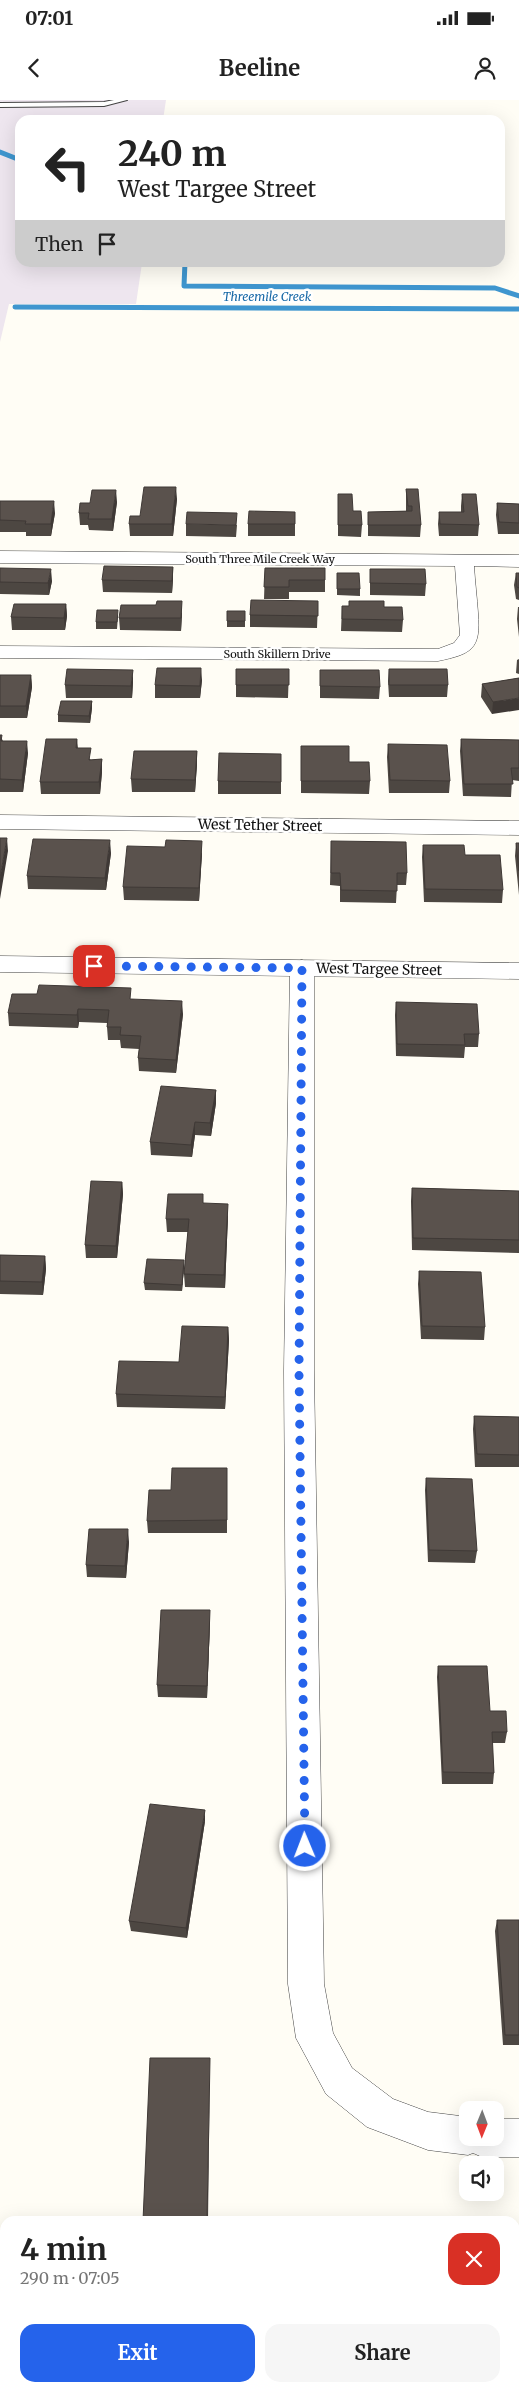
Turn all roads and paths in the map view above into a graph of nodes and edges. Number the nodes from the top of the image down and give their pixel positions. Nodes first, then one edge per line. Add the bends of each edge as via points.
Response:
1 (124, 100) edge
2 (42, 102) edge
3 (0, 105) edge
4 (0, 557) edge
5 (464, 560) junction
6 (519, 561) edge
7 (0, 652) edge
8 (0, 822) edge
9 (519, 828) edge
10 (0, 964) edge
11 (302, 968) junction
12 (519, 971) edge
13 (459, 2135) edge
14 (504, 2138) edge
15 (519, 2138) edge

1 - 2 lane via 104,104
2 - 3 lane
4 - 5 street, South Three Mile Creek Way
5 - 6 street, South Three Mile Creek Way
5 - 7 street, South Skillern Drive via 470,635 459,650 438,655
8 - 9 street, West Tether Street
10 - 11 street, West Targee Street
11 - 12 street, West Targee Street
11 - 13 street via 299,1371 306,1984 316,2038 339,2081 381,2113 428,2131
14 - 15 street

